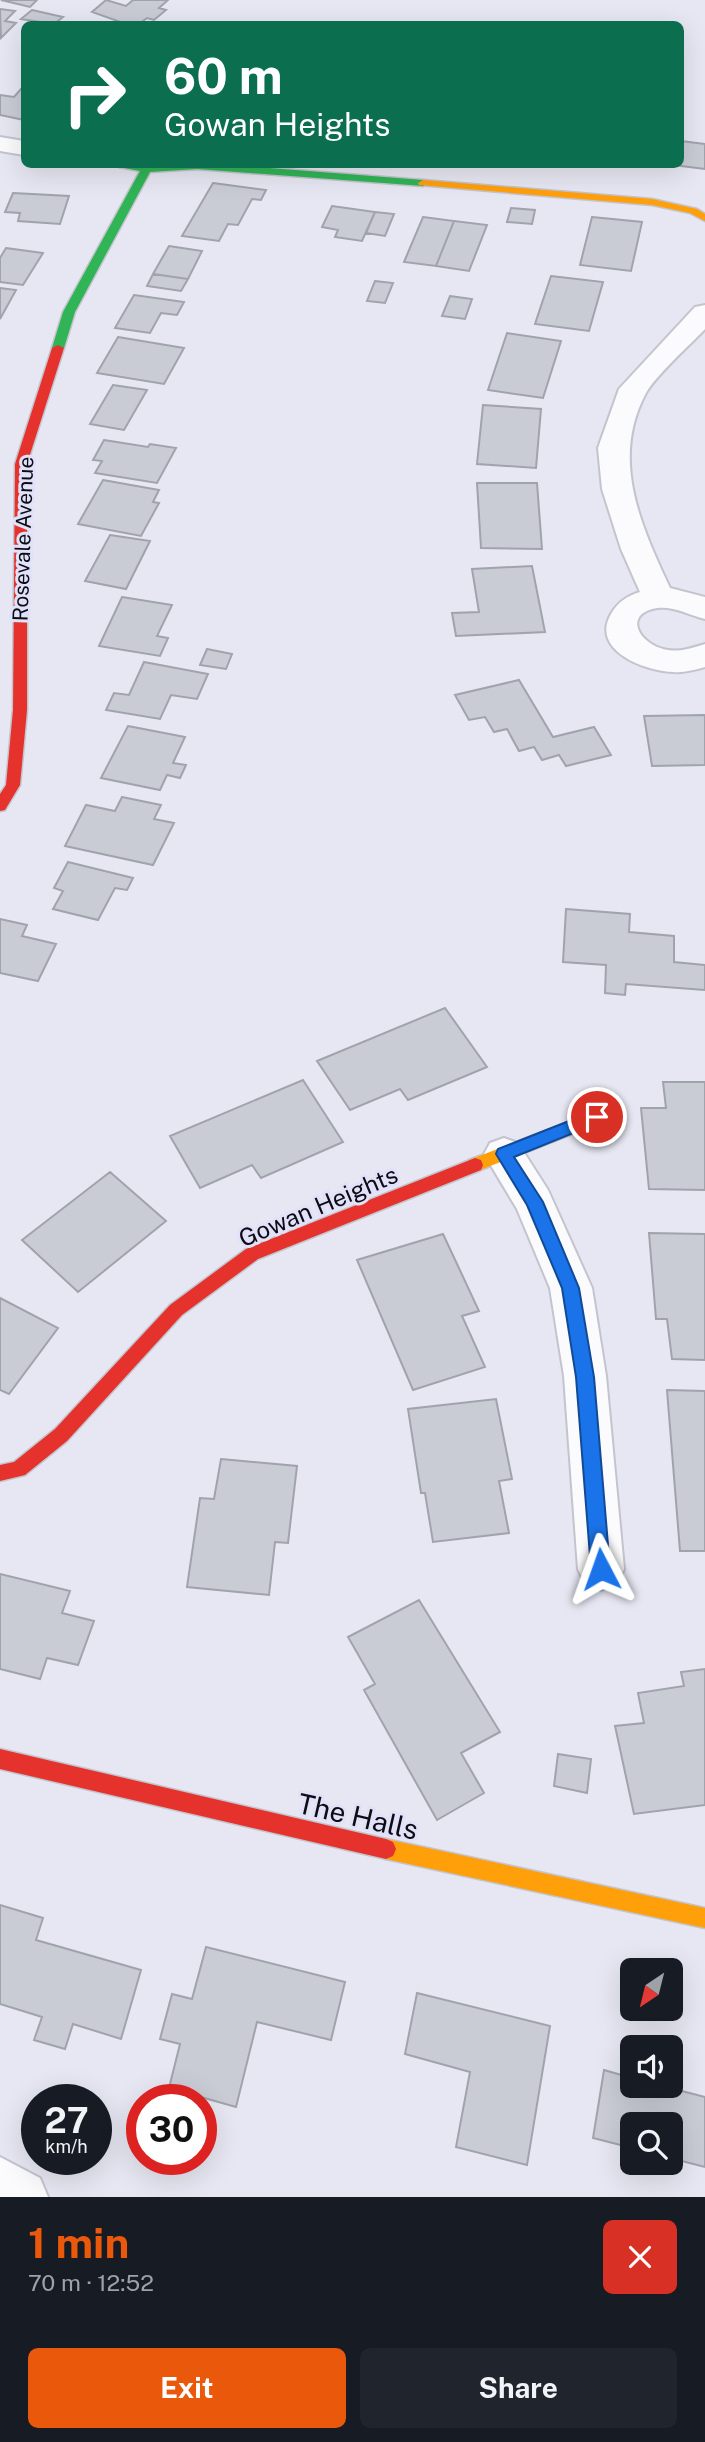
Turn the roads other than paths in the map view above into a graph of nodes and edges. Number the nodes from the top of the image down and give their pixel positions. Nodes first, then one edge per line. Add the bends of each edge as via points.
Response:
1 (0, 144) edge
2 (21, 148) edge
3 (141, 168) edge
4 (163, 168) edge
5 (231, 168) edge
6 (146, 169) junction
7 (705, 218) edge
8 (705, 313) edge
9 (658, 597) junction
10 (705, 609) edge
11 (705, 654) edge
12 (10, 709) edge
13 (0, 806) edge
14 (597, 1117) dead end
15 (504, 1154) junction
16 (0, 1474) edge
17 (601, 1569) dead end
18 (0, 1759) edge
19 (705, 1918) edge
20 (0, 2184) edge
21 (21, 2197) edge

1 - 2 street
3 - 6 street
4 - 6 street
5 - 7 street via 652,202
6 - 12 street, Rosevale Avenue via 69,312 21,464
8 - 9 street via 633,389 613,448 617,489 636,549
9 - 10 street via 677,597
9 - 11 street via 627,610 620,622 621,635 629,646 670,662
12 - 13 street, Rosevale Avenue via 13,785
14 - 15 street, Gowan Heights
15 - 16 street, Gowan Heights via 253,1254 176,1310 61,1435 19,1469
15 - 17 street via 534,1202 571,1288 585,1377
18 - 19 street, The Halls
20 - 21 street

